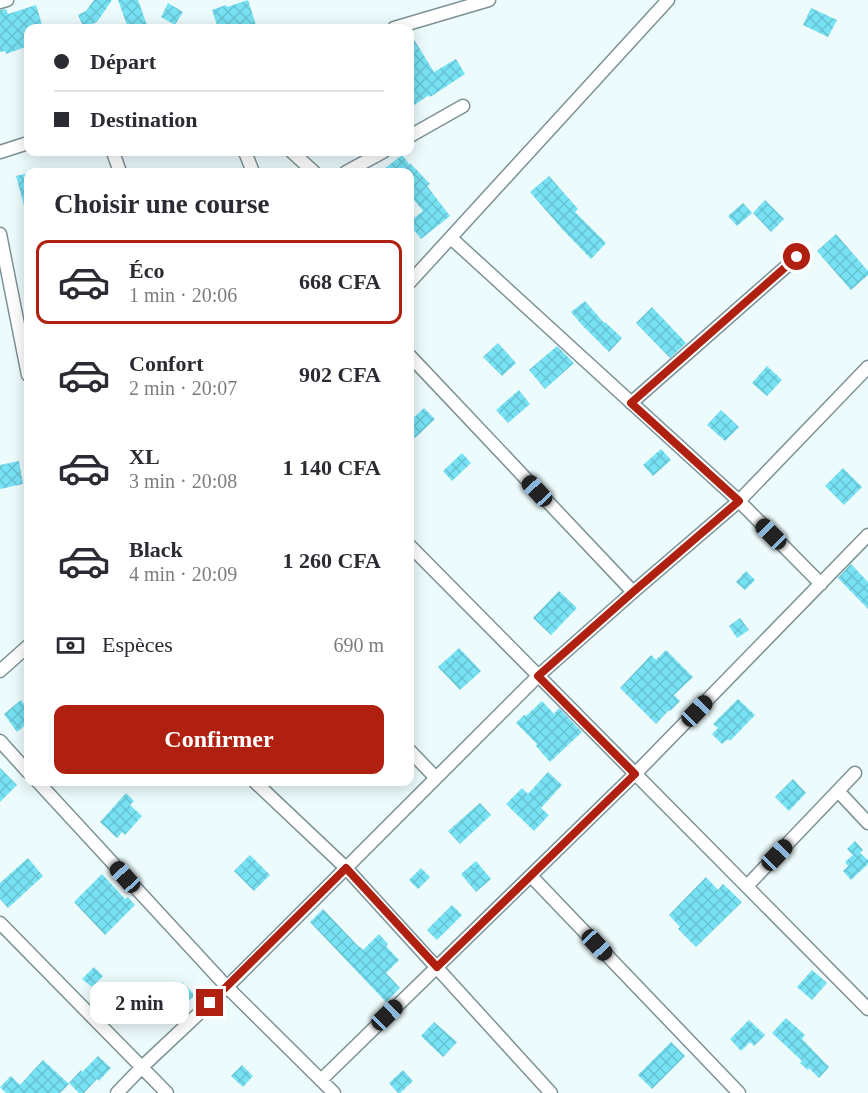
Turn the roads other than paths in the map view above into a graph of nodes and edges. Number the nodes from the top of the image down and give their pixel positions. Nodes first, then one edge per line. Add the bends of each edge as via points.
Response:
1 (7, 0) edge
2 (489, 0) edge
3 (668, 0) edge
4 (0, 2) edge
5 (408, 24) edge
6 (463, 106) dead end
7 (414, 134) edge
8 (24, 144) edge
9 (0, 152) edge
10 (296, 156) edge
11 (375, 156) edge
12 (310, 168) edge
13 (353, 168) edge
14 (0, 234) edge
15 (451, 238) junction
16 (2, 255) edge
17 (797, 257) dead end
18 (414, 278) edge
19 (24, 357) edge
20 (414, 360) edge
21 (868, 367) edge
22 (631, 403) junction
23 (739, 501) junction
24 (868, 535) edge
25 (414, 550) edge
26 (821, 584) junction
27 (633, 592) junction
28 (24, 650) edge
29 (0, 671) edge
30 (538, 676) junction
31 (0, 741) edge
32 (414, 755) edge
33 (24, 768) edge
34 (855, 773) dead end
35 (635, 774) junction
36 (436, 778) junction
37 (42, 786) edge
38 (259, 786) edge
39 (838, 791) junction
40 (868, 824) edge
41 (346, 868) junction
42 (531, 876) junction
43 (747, 886) junction
44 (0, 923) edge
45 (437, 967) junction
46 (227, 987) junction
47 (868, 1009) edge
48 (142, 1067) junction
49 (321, 1080) junction
50 (117, 1093) edge
51 (167, 1093) edge
52 (334, 1093) edge
53 (551, 1093) edge
54 (738, 1093) edge

1 - 4 street
2 - 5 street
3 - 15 street
6 - 7 street
8 - 9 street
10 - 12 street
11 - 13 street
14 - 16 street
15 - 18 street
15 - 22 street
16 - 19 street
17 - 22 street
20 - 27 street
21 - 23 street
22 - 23 street
23 - 26 street
23 - 27 street
24 - 26 street
25 - 30 street
26 - 35 street
27 - 30 street
28 - 29 street
30 - 35 street
30 - 36 street
31 - 33 street
32 - 36 street
34 - 39 street
35 - 42 street
35 - 43 street
36 - 41 street
37 - 46 street
38 - 41 street
39 - 40 street
39 - 43 street
41 - 45 street
41 - 46 street
42 - 45 street
42 - 54 street
43 - 47 street
44 - 48 street
45 - 49 street
45 - 53 street
46 - 48 street
46 - 49 street
48 - 50 street
48 - 51 street
49 - 52 street

